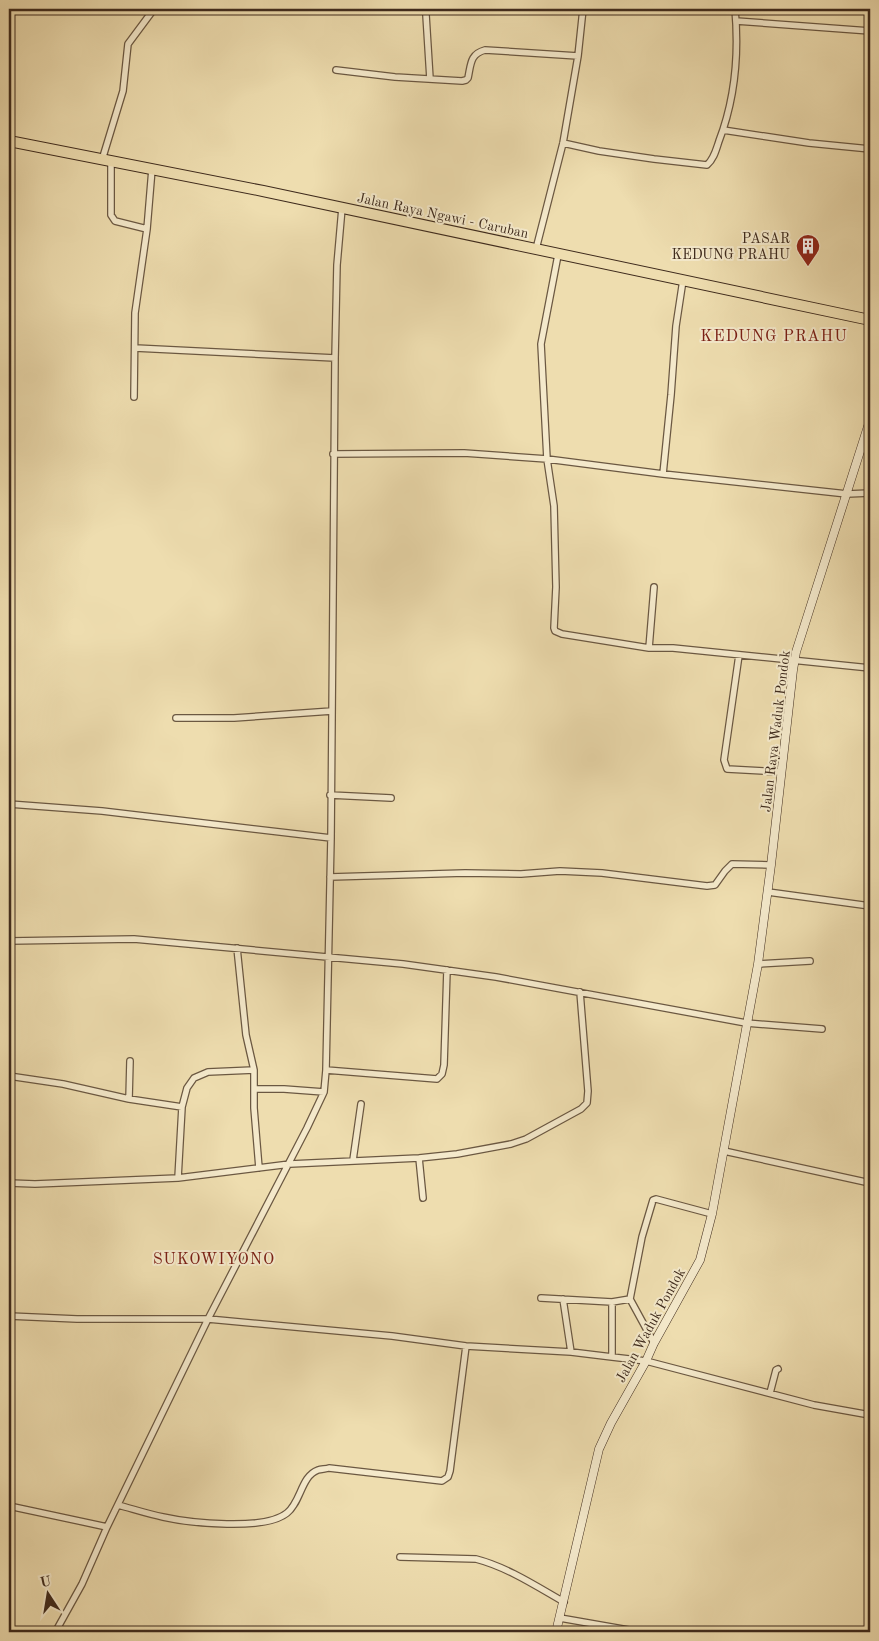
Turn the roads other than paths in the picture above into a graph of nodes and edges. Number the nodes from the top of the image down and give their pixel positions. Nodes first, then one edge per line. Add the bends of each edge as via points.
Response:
1 (154, 9) edge
2 (583, 9) edge
3 (735, 9) edge
4 (426, 15) dead end
5 (736, 22) junction
6 (870, 31) edge
7 (578, 56) junction
8 (336, 70) dead end
9 (430, 79) junction
10 (723, 130) junction
11 (9, 141) edge
12 (562, 143) junction
13 (870, 149) edge
14 (101, 160) junction
15 (152, 169) junction
16 (342, 208) junction
17 (147, 229) junction
18 (536, 249) junction
19 (558, 255) junction
20 (683, 280) junction
21 (870, 320) edge
22 (135, 348) junction
23 (335, 358) junction
24 (134, 397) dead end
25 (870, 420) edge
26 (333, 454) junction
27 (547, 459) junction
28 (663, 474) junction
29 (870, 493) edge
30 (847, 494) junction
31 (654, 587) dead end
32 (649, 648) junction
33 (739, 655) junction
34 (795, 661) junction
35 (870, 668) edge
36 (332, 711) junction
37 (176, 718) dead end
38 (782, 772) junction
39 (330, 795) junction
40 (391, 798) dead end
41 (9, 804) edge
42 (331, 838) junction
43 (771, 865) junction
44 (330, 877) junction
45 (768, 892) junction
46 (870, 906) edge
47 (9, 940) edge
48 (237, 948) junction
49 (329, 958) junction
50 (810, 961) dead end
51 (758, 964) junction
52 (447, 970) junction
53 (580, 992) junction
54 (746, 1023) junction
55 (822, 1029) dead end
56 (130, 1061) dead end
57 (254, 1070) junction
58 (326, 1070) junction
59 (9, 1076) edge
60 (254, 1089) junction
61 (324, 1092) junction
62 (128, 1099) junction
63 (361, 1104) dead end
64 (182, 1107) junction
65 (724, 1151) junction
66 (419, 1158) junction
67 (353, 1160) junction
68 (290, 1164) junction
69 (259, 1168) junction
70 (178, 1178) junction
71 (9, 1183) edge
72 (870, 1183) edge
73 (423, 1198) dead end
74 (712, 1214) junction
75 (541, 1298) dead end
76 (563, 1299) junction
77 (630, 1299) junction
78 (612, 1302) junction
79 (9, 1316) edge
80 (208, 1319) junction
81 (654, 1343) junction
82 (466, 1346) junction
83 (571, 1352) junction
84 (612, 1357) junction
85 (646, 1361) junction
86 (778, 1369) dead end
87 (770, 1393) junction
88 (870, 1415) edge
89 (118, 1505) junction
90 (9, 1506) edge
91 (108, 1527) junction
92 (400, 1557) dead end
93 (564, 1602) junction
94 (560, 1618) junction
95 (52, 1632) edge
96 (556, 1632) edge
97 (640, 1632) edge

1 - 14 street via 128,44 123,91
2 - 7 street
3 - 5 street
4 - 9 street
5 - 6 street
5 - 10 street via 736,65
7 - 9 street via 485,50 473,56 466,80
7 - 12 street
8 - 9 street
10 - 12 street via 712,161 702,166
10 - 13 street
11 - 14 highway, Jalan Raya Ngawi - Caruban
12 - 18 street
14 - 15 highway, Jalan Raya Ngawi - Caruban
14 - 17 street via 113,218
15 - 16 highway, Jalan Raya Ngawi - Caruban
15 - 17 street
16 - 18 highway, Jalan Raya Ngawi - Caruban
16 - 23 street
17 - 22 street via 135,313
18 - 19 highway, Jalan Raya Ngawi - Caruban
19 - 20 highway, Jalan Raya Ngawi - Caruban
19 - 27 street via 541,344
20 - 21 highway, Jalan Raya Ngawi - Caruban
20 - 28 street
22 - 23 street
22 - 24 street
23 - 26 street
25 - 30 street, Jalan Raya Waduk Pondok
26 - 27 street via 464,453
26 - 36 street
27 - 28 street
27 - 32 street via 554,506 555,631
28 - 30 street
29 - 30 street
30 - 34 street, Jalan Raya Waduk Pondok
31 - 32 street
32 - 33 street
33 - 34 street
33 - 38 street via 724,760 727,769
34 - 35 street
34 - 38 street, Jalan Raya Waduk Pondok
36 - 37 street via 234,718
36 - 39 street
38 - 43 street, Jalan Raya Waduk Pondok
39 - 40 street
39 - 42 street
41 - 42 street via 102,811
42 - 44 street
43 - 44 street via 732,864 715,885 707,886 602,873 465,872
43 - 45 street, Jalan Raya Waduk Pondok
44 - 49 street
45 - 46 street
45 - 51 street, Jalan Raya Waduk Pondok
47 - 48 street via 134,939
48 - 49 street
48 - 57 street via 246,1035
49 - 52 street
49 - 58 street
50 - 51 street
51 - 54 street, Jalan Raya Waduk Pondok
52 - 53 street
52 - 58 street via 444,1065 437,1079
53 - 54 street
53 - 66 street via 587,1103 526,1139 511,1144
54 - 55 street
54 - 65 street, Jalan Waduk Pondok
56 - 62 street
57 - 60 street
57 - 64 street via 208,1072 194,1078
58 - 61 street
59 - 62 street
60 - 61 street
60 - 69 street
61 - 68 street
62 - 64 street
63 - 67 street
64 - 70 street
65 - 72 street
65 - 74 street, Jalan Waduk Pondok
66 - 67 street
66 - 73 street
67 - 68 street
68 - 69 street
68 - 80 street
69 - 70 street
70 - 71 street
74 - 77 street via 653,1200
74 - 81 street, Jalan Waduk Pondok via 700,1260
75 - 76 street
76 - 78 street
76 - 83 street
77 - 78 street
77 - 81 street
78 - 84 street
79 - 80 street
80 - 82 street
80 - 89 street
81 - 85 street, Jalan Waduk Pondok
82 - 83 street
82 - 89 street via 450,1471 442,1481 329,1468 317,1470 308,1477 294,1506 286,1514 254,1523 224,1524 163,1517
83 - 84 street
84 - 85 street
85 - 87 street
85 - 93 street, Jalan Waduk Pondok via 610,1423 599,1449
86 - 87 street
87 - 88 street
89 - 91 street
90 - 91 street
91 - 95 street via 82,1584 57,1629
92 - 93 street via 486,1561
93 - 94 street, Jalan Waduk Pondok
94 - 96 street, Jalan Waduk Pondok
94 - 97 street

